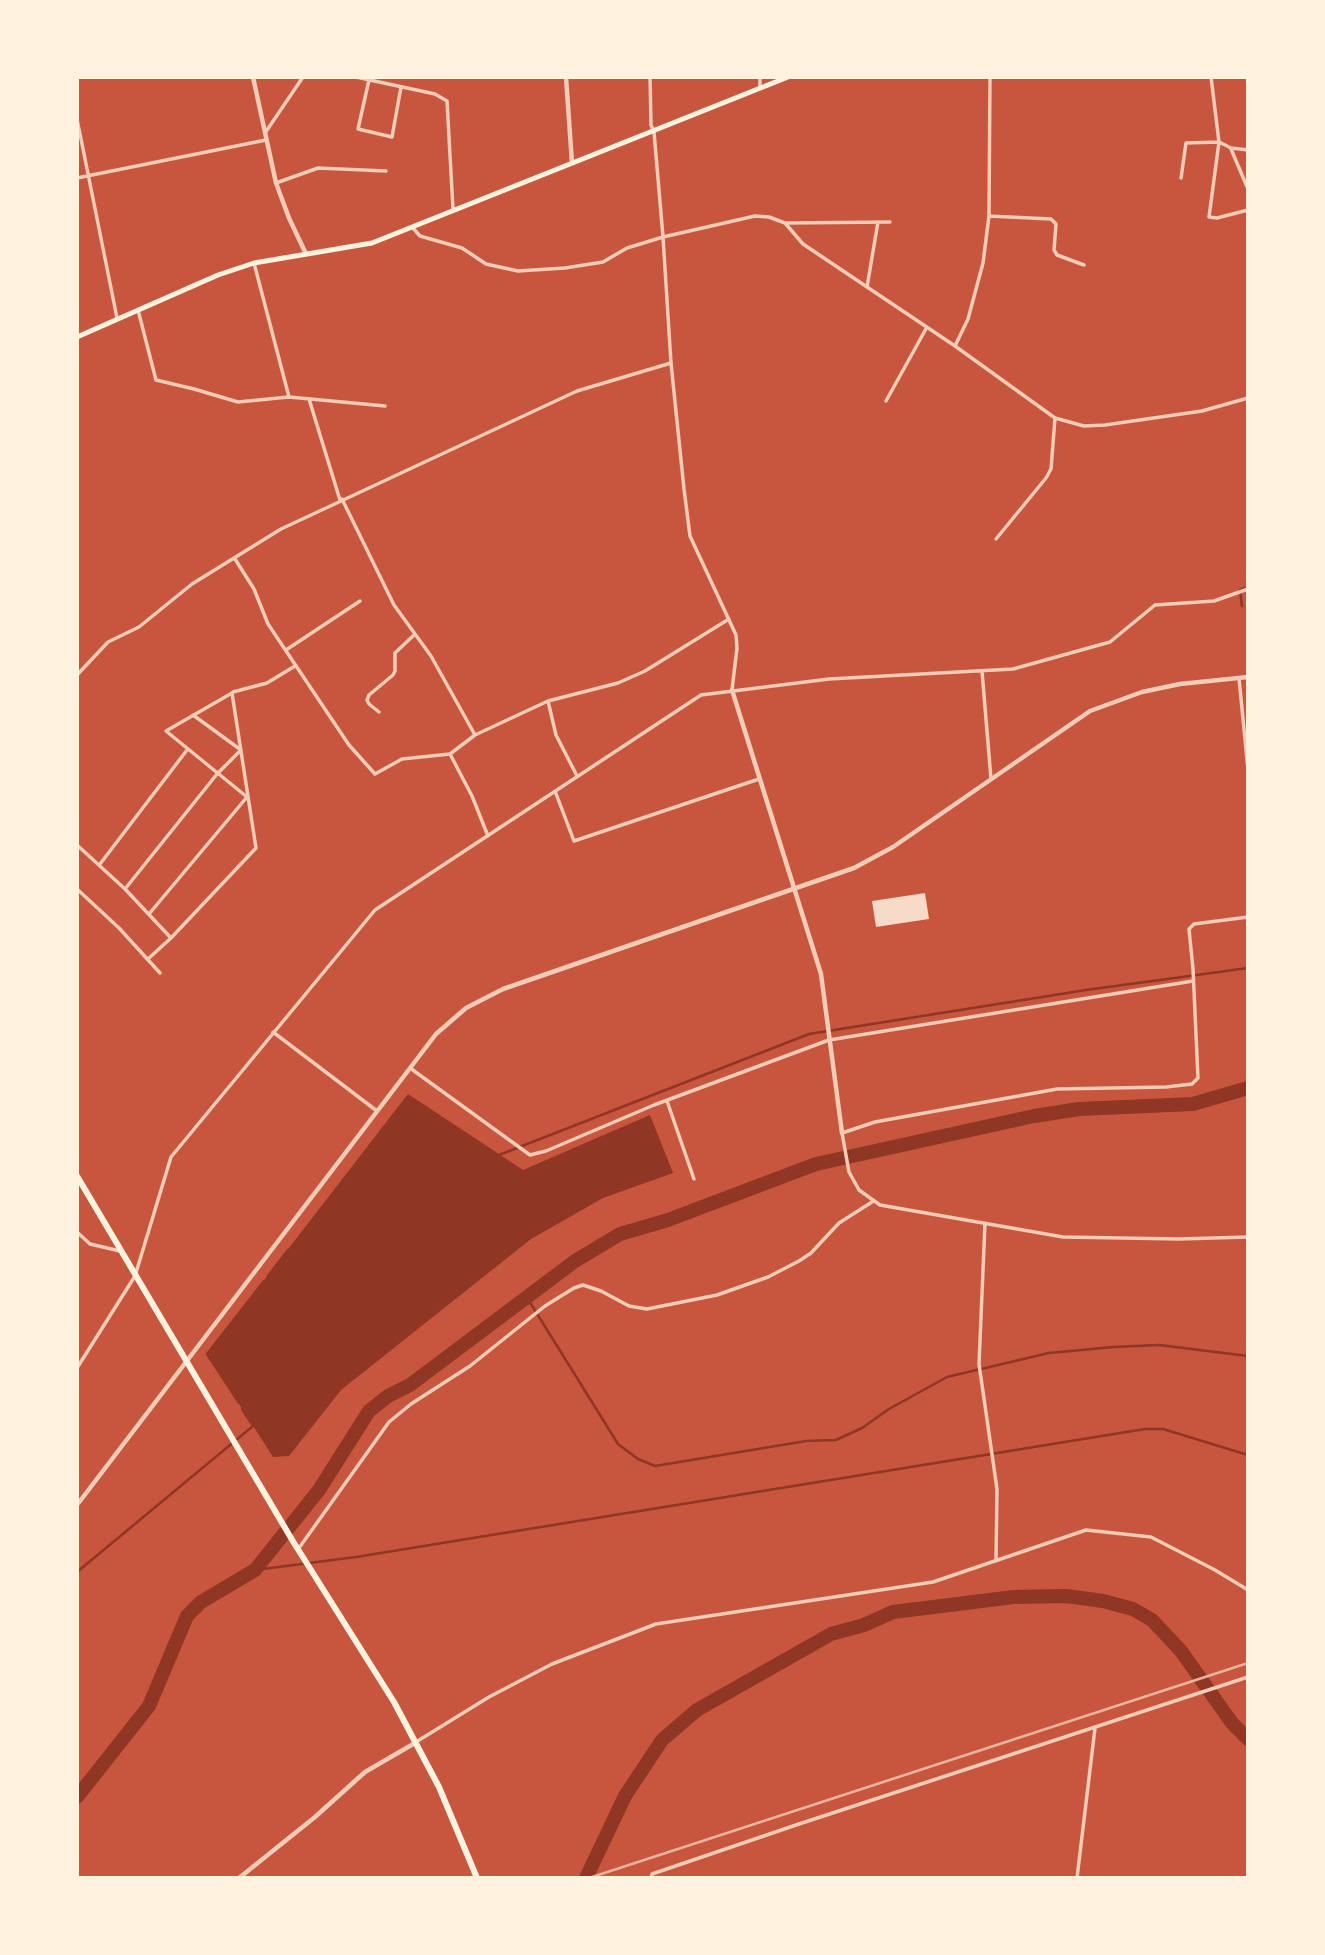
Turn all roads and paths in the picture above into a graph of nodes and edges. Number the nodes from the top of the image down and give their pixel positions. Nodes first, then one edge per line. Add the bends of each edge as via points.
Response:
1 (254, 77) edge
2 (303, 77) edge
3 (356, 77) edge
4 (566, 77) edge
5 (650, 77) edge
6 (760, 77) edge
7 (788, 77) edge
8 (990, 77) edge
9 (1211, 77) edge
10 (369, 80) junction
11 (401, 87) junction
12 (760, 88) junction
13 (77, 119) edge
14 (654, 132) junction
15 (265, 133) junction
16 (266, 140) junction
17 (1219, 142) junction
18 (1231, 148) junction
19 (1248, 150) edge
20 (572, 165) junction
21 (386, 171) dead end
22 (89, 176) junction
23 (77, 178) edge
24 (1181, 178) dead end
25 (276, 183) junction
26 (1248, 189) edge
27 (1248, 210) edge
28 (453, 212) junction
29 (989, 216) junction
30 (878, 222) junction
31 (891, 222) dead end
32 (785, 223) junction
33 (412, 226) junction
34 (663, 237) junction
35 (306, 254) junction
36 (254, 263) junction
37 (1084, 265) dead end
38 (867, 287) junction
39 (138, 310) junction
40 (117, 318) junction
41 (926, 327) junction
42 (77, 337) edge
43 (955, 346) junction
44 (671, 363) junction
45 (289, 397) junction
46 (1248, 398) edge
47 (309, 399) junction
48 (886, 401) dead end
49 (385, 406) dead end
50 (1055, 418) junction
51 (341, 500) junction
52 (996, 539) dead end
53 (235, 559) junction
54 (1248, 589) edge
55 (360, 601) dead end
56 (729, 620) junction
57 (415, 634) junction
58 (285, 651) junction
59 (295, 666) junction
60 (982, 671) junction
61 (77, 675) edge
62 (1239, 677) junction
63 (1248, 677) edge
64 (732, 690) junction
65 (232, 692) junction
66 (548, 701) junction
67 (379, 712) dead end
68 (193, 715) junction
69 (475, 735) junction
70 (187, 750) junction
71 (240, 750) junction
72 (450, 754) junction
73 (1248, 770) edge
74 (217, 774) junction
75 (577, 777) junction
76 (760, 779) junction
77 (991, 779) junction
78 (555, 791) junction
79 (247, 797) junction
80 (488, 836) junction
81 (77, 845) edge
82 (100, 864) junction
83 (77, 888) edge
84 (125, 889) junction
85 (794, 890) junction
86 (149, 914) junction
87 (1248, 917) edge
88 (171, 939) junction
89 (148, 959) junction
90 (160, 972) dead end
91 (1193, 981) junction
92 (273, 1032) junction
93 (829, 1040) junction
94 (410, 1068) junction
95 (667, 1101) junction
96 (377, 1111) junction
97 (842, 1133) junction
98 (77, 1176) edge
99 (694, 1179) dead end
100 (873, 1202) junction
101 (985, 1223) junction
102 (77, 1232) edge
103 (1248, 1237) edge
104 (122, 1252) junction
105 (135, 1276) junction
106 (186, 1361) junction
107 (77, 1368) edge
108 (78, 1502) edge
109 (296, 1546) junction
110 (996, 1561) junction
111 (1248, 1590) edge
112 (1248, 1677) edge
113 (1095, 1728) junction
114 (416, 1742) junction
115 (239, 1878) edge
116 (477, 1878) edge
117 (651, 1878) edge
118 (1076, 1878) edge

1 - 15 street
2 - 15 street
3 - 10 street
4 - 20 street
5 - 14 street
6 - 12 street
7 - 12 main road
8 - 29 street
9 - 17 street
10 - 11 street
10 - 11 street via 358,129 392,137
11 - 28 street via 435,94 447,102
12 - 14 main road
13 - 22 street
14 - 20 main road
14 - 34 street
15 - 16 street
16 - 22 street
16 - 25 street
17 - 18 street
17 - 24 street via 1186,143
17 - 27 street via 1209,217
18 - 19 street
18 - 26 street
20 - 28 main road
21 - 25 street via 330,166
22 - 23 street
22 - 40 street
25 - 35 street
28 - 33 main road
29 - 37 street via 1051,219 1056,224 1057,255
29 - 43 street via 983,263 968,320
30 - 31 street
30 - 32 street
30 - 38 street
32 - 34 street via 755,216
32 - 38 street via 803,244
33 - 34 street via 420,236 462,248 486,264 518,271 603,262 627,248
33 - 35 main road via 372,243
34 - 44 street
35 - 36 main road
36 - 39 main road
36 - 45 street
38 - 41 street
39 - 40 main road
39 - 45 street via 156,380 238,402
40 - 42 main road
41 - 43 street
41 - 48 street
43 - 50 street
44 - 51 street via 577,391
44 - 56 street via 690,536
45 - 47 street
46 - 50 street via 1202,411 1105,425 1084,426
47 - 49 street
47 - 51 street
50 - 52 street via 1051,469
51 - 53 street via 281,528
51 - 57 street via 394,605
53 - 58 street
53 - 61 street via 192,584 138,627 108,642
54 - 60 street via 1214,601 1155,605 1110,642 1013,669
55 - 58 street
56 - 64 street via 737,648
56 - 66 street via 645,671
57 - 67 street via 395,653 393,676 369,695 369,704
57 - 69 street
58 - 59 street
59 - 65 street via 267,683
59 - 72 street via 374,774 402,759
60 - 64 street via 829,679
60 - 77 street
62 - 63 street
62 - 73 street
62 - 77 street via 1142,692 1090,711
64 - 75 street via 701,695
64 - 76 street
65 - 68 street
65 - 71 street
66 - 69 street
66 - 75 street via 556,734
68 - 70 street via 166,731
68 - 71 street
69 - 72 street
70 - 74 street
70 - 82 street
71 - 74 street
71 - 79 street
72 - 80 street
74 - 79 street
74 - 84 street
75 - 78 street
76 - 78 street via 574,841
76 - 85 street
77 - 85 street via 870,860
78 - 80 street
79 - 86 street
79 - 88 street via 256,848
80 - 92 street via 375,910
81 - 82 street
82 - 84 street
83 - 89 street
84 - 86 street
85 - 93 street via 821,974
85 - 94 street via 481,998 452,1018
86 - 88 street
87 - 91 street via 1194,924 1189,929
88 - 89 street
89 - 90 street
91 - 93 street
91 - 97 street via 1198,1078 1192,1084 1057,1089 876,1122
92 - 96 street
92 - 105 street via 172,1157
93 - 95 street
93 - 97 street
94 - 95 street via 530,1155
94 - 96 street
95 - 99 street
96 - 106 street
97 - 100 street via 849,1172
98 - 104 main road
100 - 101 street
100 - 109 street via 839,1223 799,1261 717,1295 647,1309 629,1306 583,1285 574,1288 389,1422
101 - 103 street via 1063,1237
101 - 110 street via 979,1364 997,1489
102 - 104 street via 90,1244
104 - 105 main road
105 - 106 main road
105 - 107 street
106 - 108 street
106 - 109 main road
109 - 114 main road
110 - 111 street via 1086,1530 1132,1534 1151,1537
110 - 114 street via 933,1582 656,1625 552,1664
112 - 113 street
113 - 117 street
113 - 118 street
114 - 115 street via 365,1772
114 - 116 main road

